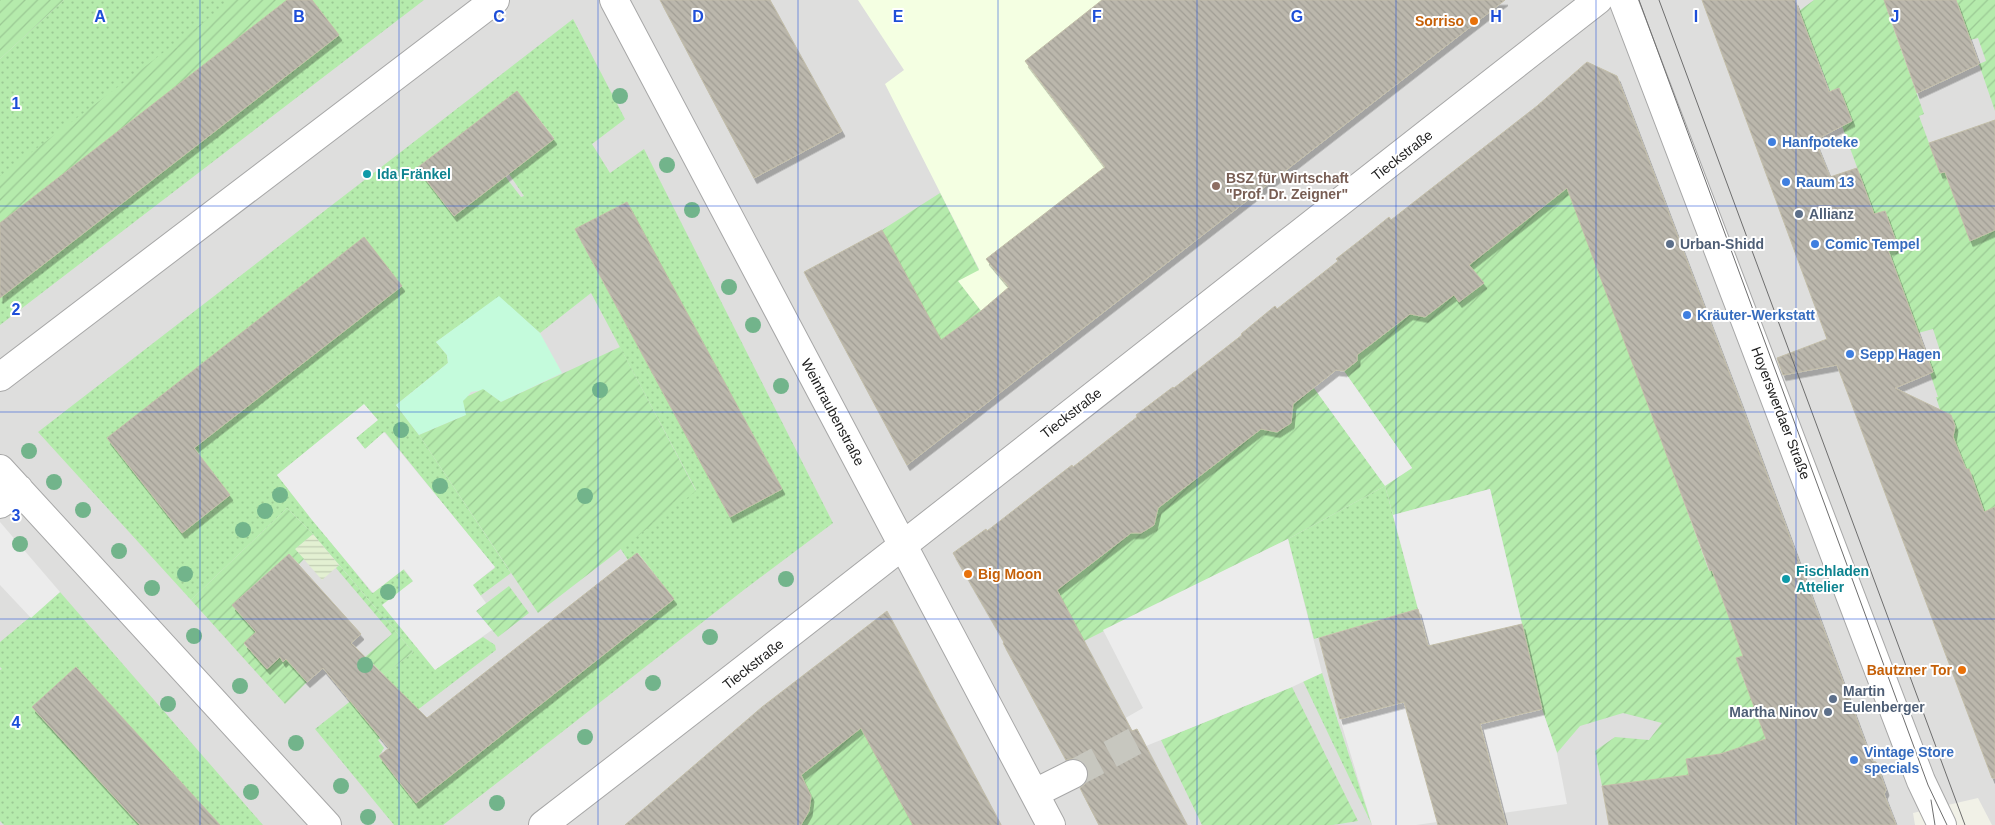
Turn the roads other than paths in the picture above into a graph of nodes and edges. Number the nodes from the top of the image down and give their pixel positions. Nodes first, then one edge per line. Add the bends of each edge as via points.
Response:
1 (495, 0) edge
2 (614, 0) edge
3 (1598, 0) edge
4 (1623, 0) edge
5 (0, 377) edge
6 (0, 468) edge
7 (9, 496) edge
8 (903, 544) junction
9 (1073, 774) tunnel mouth
10 (1035, 793) junction
11 (327, 825) edge
12 (543, 825) edge
13 (1051, 825) edge
14 (1942, 825) edge

1 - 5 street
2 - 8 street, Weintraubenstraße
3 - 8 street, Tieckstraße
4 - 14 street, Hoyerswerdaer Straße via 1921,781
6 - 7 street
7 - 11 street
8 - 10 street, Weintraubenstraße
8 - 12 street, Tieckstraße via 774,648
9 - 10 street
10 - 13 street, Weintraubenstraße

